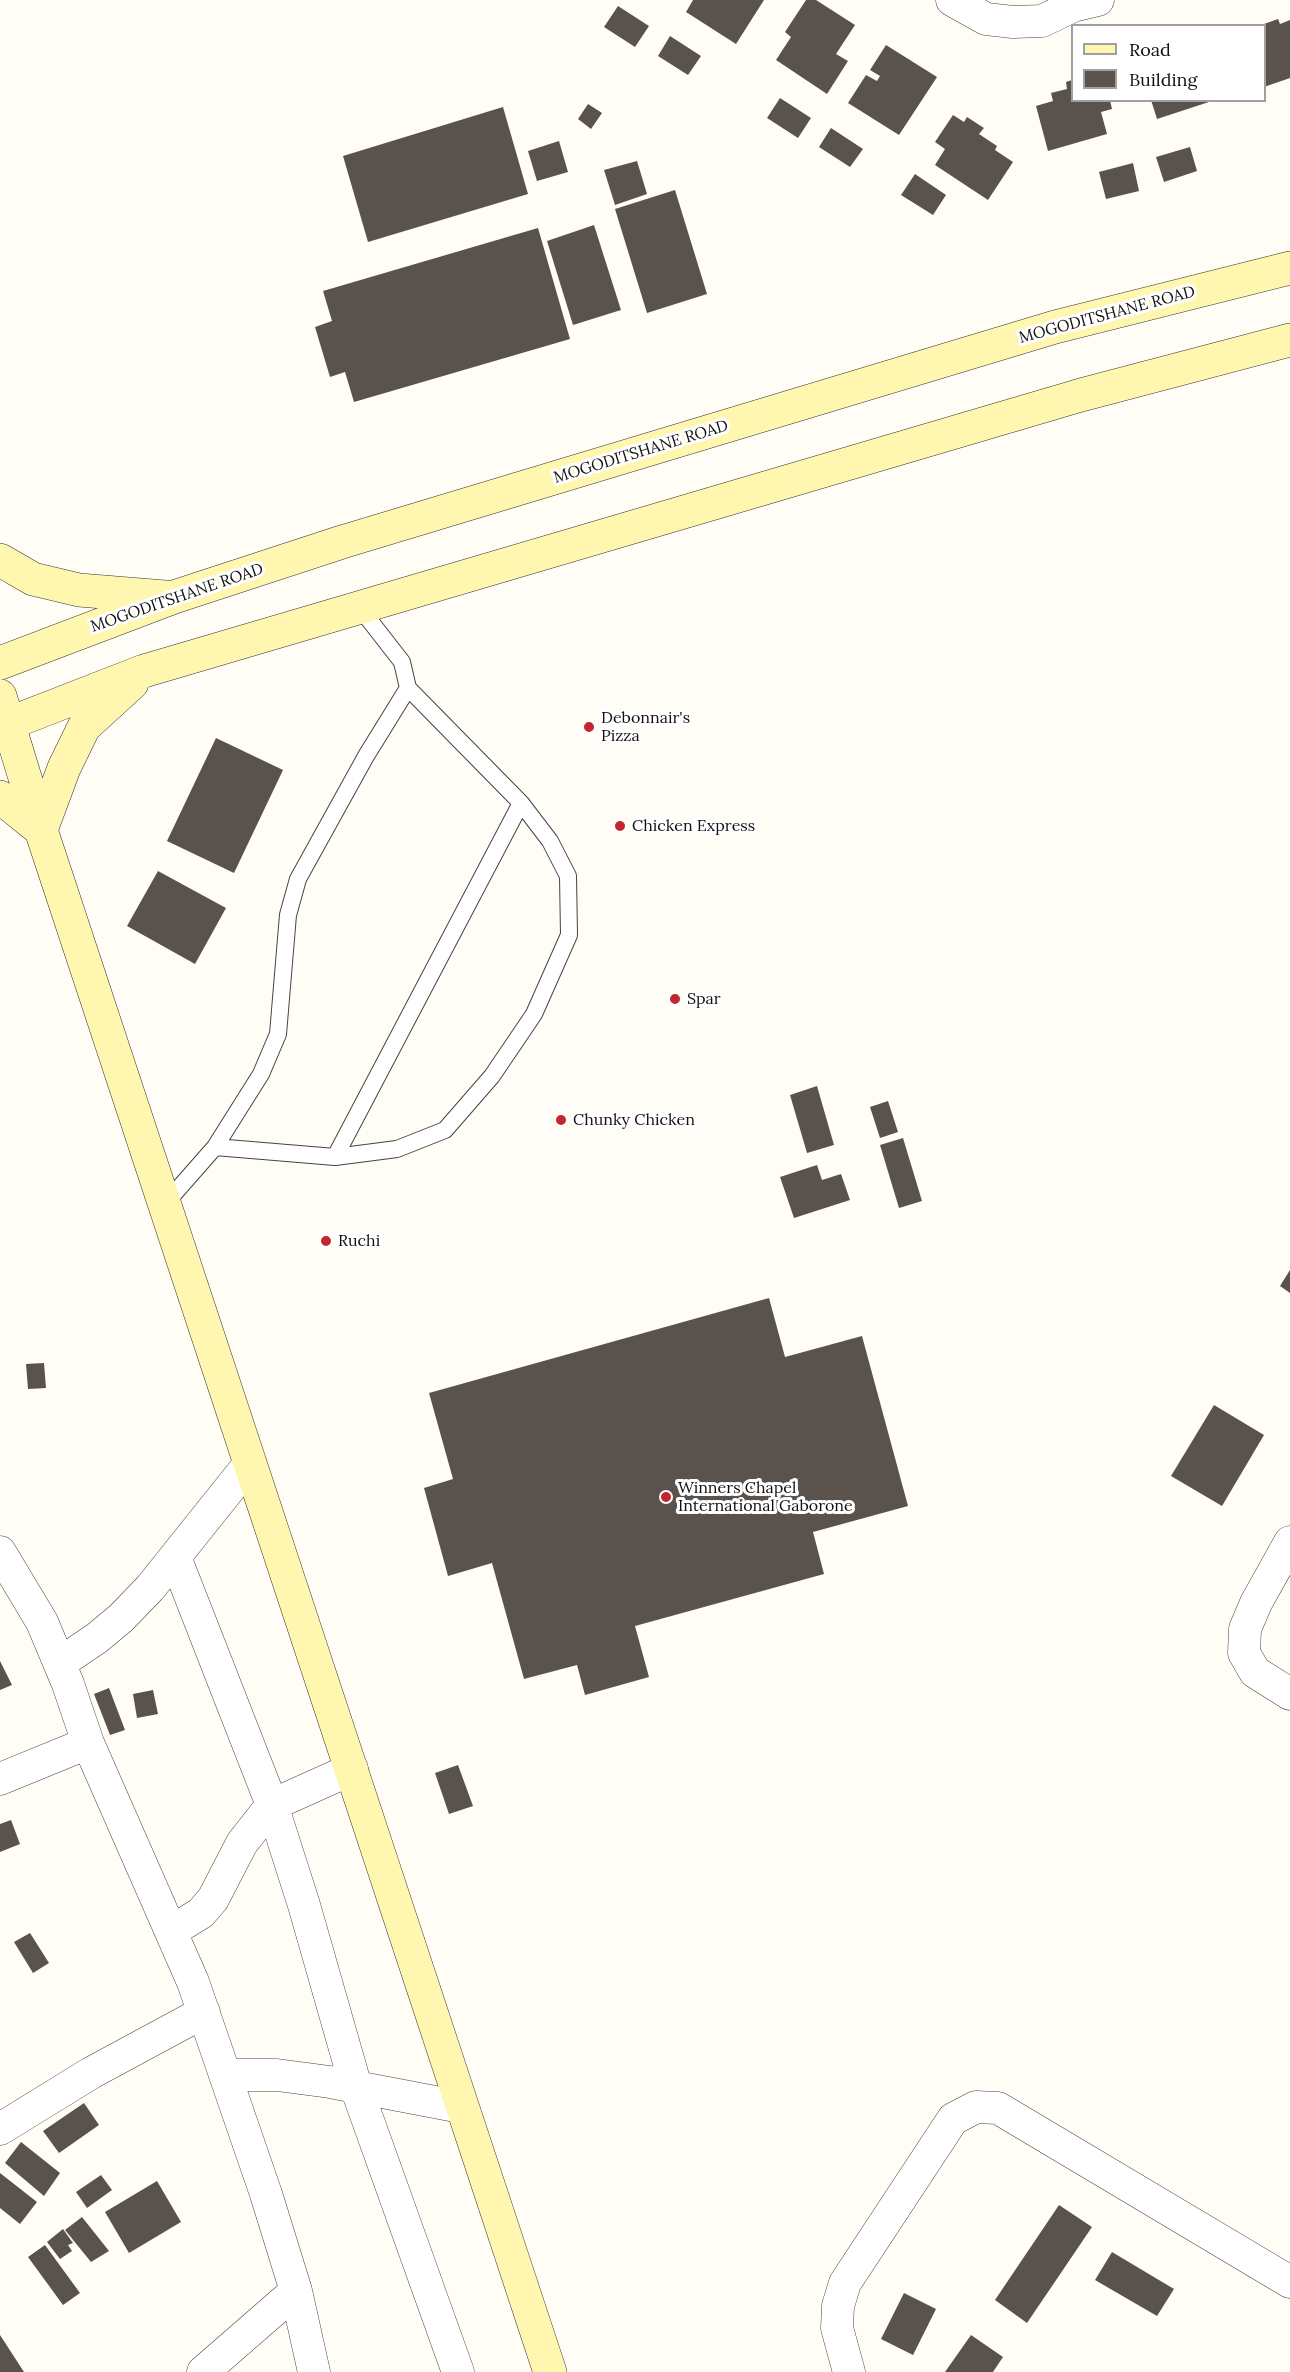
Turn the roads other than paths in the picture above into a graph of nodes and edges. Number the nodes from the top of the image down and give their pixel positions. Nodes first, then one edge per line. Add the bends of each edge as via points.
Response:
1 (952, 0) edge
2 (1084, 2) edge
3 (1290, 268) edge
4 (1290, 340) edge
5 (0, 560) edge
6 (174, 597) junction
7 (360, 608) junction
8 (0, 663) edge
9 (144, 671) junction
10 (408, 688) junction
11 (3, 715) edge
12 (0, 797) edge
13 (521, 803) junction
14 (41, 830) junction
15 (215, 1147) junction
16 (334, 1157) junction
17 (165, 1204) junction
18 (250, 1463) junction
19 (1290, 1542) edge
20 (0, 1552) edge
21 (175, 1557) junction
22 (60, 1662) junction
23 (1290, 1694) edge
24 (88, 1743) junction
25 (352, 1769) junction
26 (0, 1779) edge
27 (272, 1805) junction
28 (172, 1931) junction
29 (204, 2012) junction
30 (226, 2075) junction
31 (356, 2087) junction
32 (461, 2107) junction
33 (0, 2129) edge
34 (1290, 2283) edge
35 (296, 2291) junction
36 (203, 2372) edge
37 (314, 2372) edge
38 (458, 2372) edge
39 (550, 2372) edge
40 (849, 2372) edge

1 - 2 street via 986,19 1013,22 1042,21
3 - 6 main road, MOGODITSHANE ROAD via 1044,330 342,542
4 - 7 main road via 1081,395
5 - 6 main road via 33,579 79,590
6 - 8 main road, MOGODITSHANE ROAD
7 - 9 main road
7 - 10 lane via 402,662
9 - 11 main road
9 - 14 main road via 84,727
10 - 13 lane
10 - 15 lane via 297,879 288,915 278,1034 261,1074
11 - 14 main road
12 - 14 main road
13 - 16 lane
13 - 16 lane via 550,841 568,876 569,935 534,1014 492,1076 445,1130 397,1149
14 - 17 main road
15 - 16 lane
15 - 17 lane
17 - 18 main road
18 - 21 street
18 - 25 main road
19 - 23 street via 1245,1629 1244,1653 1255,1672
20 - 22 street via 42,1622
21 - 22 street via 121,1618
21 - 27 street
22 - 24 street
24 - 26 street
24 - 28 street
25 - 27 street
25 - 32 main road
27 - 28 street via 242,1843 213,1899 201,1913
27 - 31 street
28 - 29 street
29 - 30 street
29 - 33 street via 91,2073
30 - 31 street via 277,2075
30 - 35 street
31 - 32 street
31 - 38 street
32 - 39 main road
34 - 40 street via 998,2108 976,2107 953,2119 845,2283 837,2328
35 - 36 street
35 - 37 street

